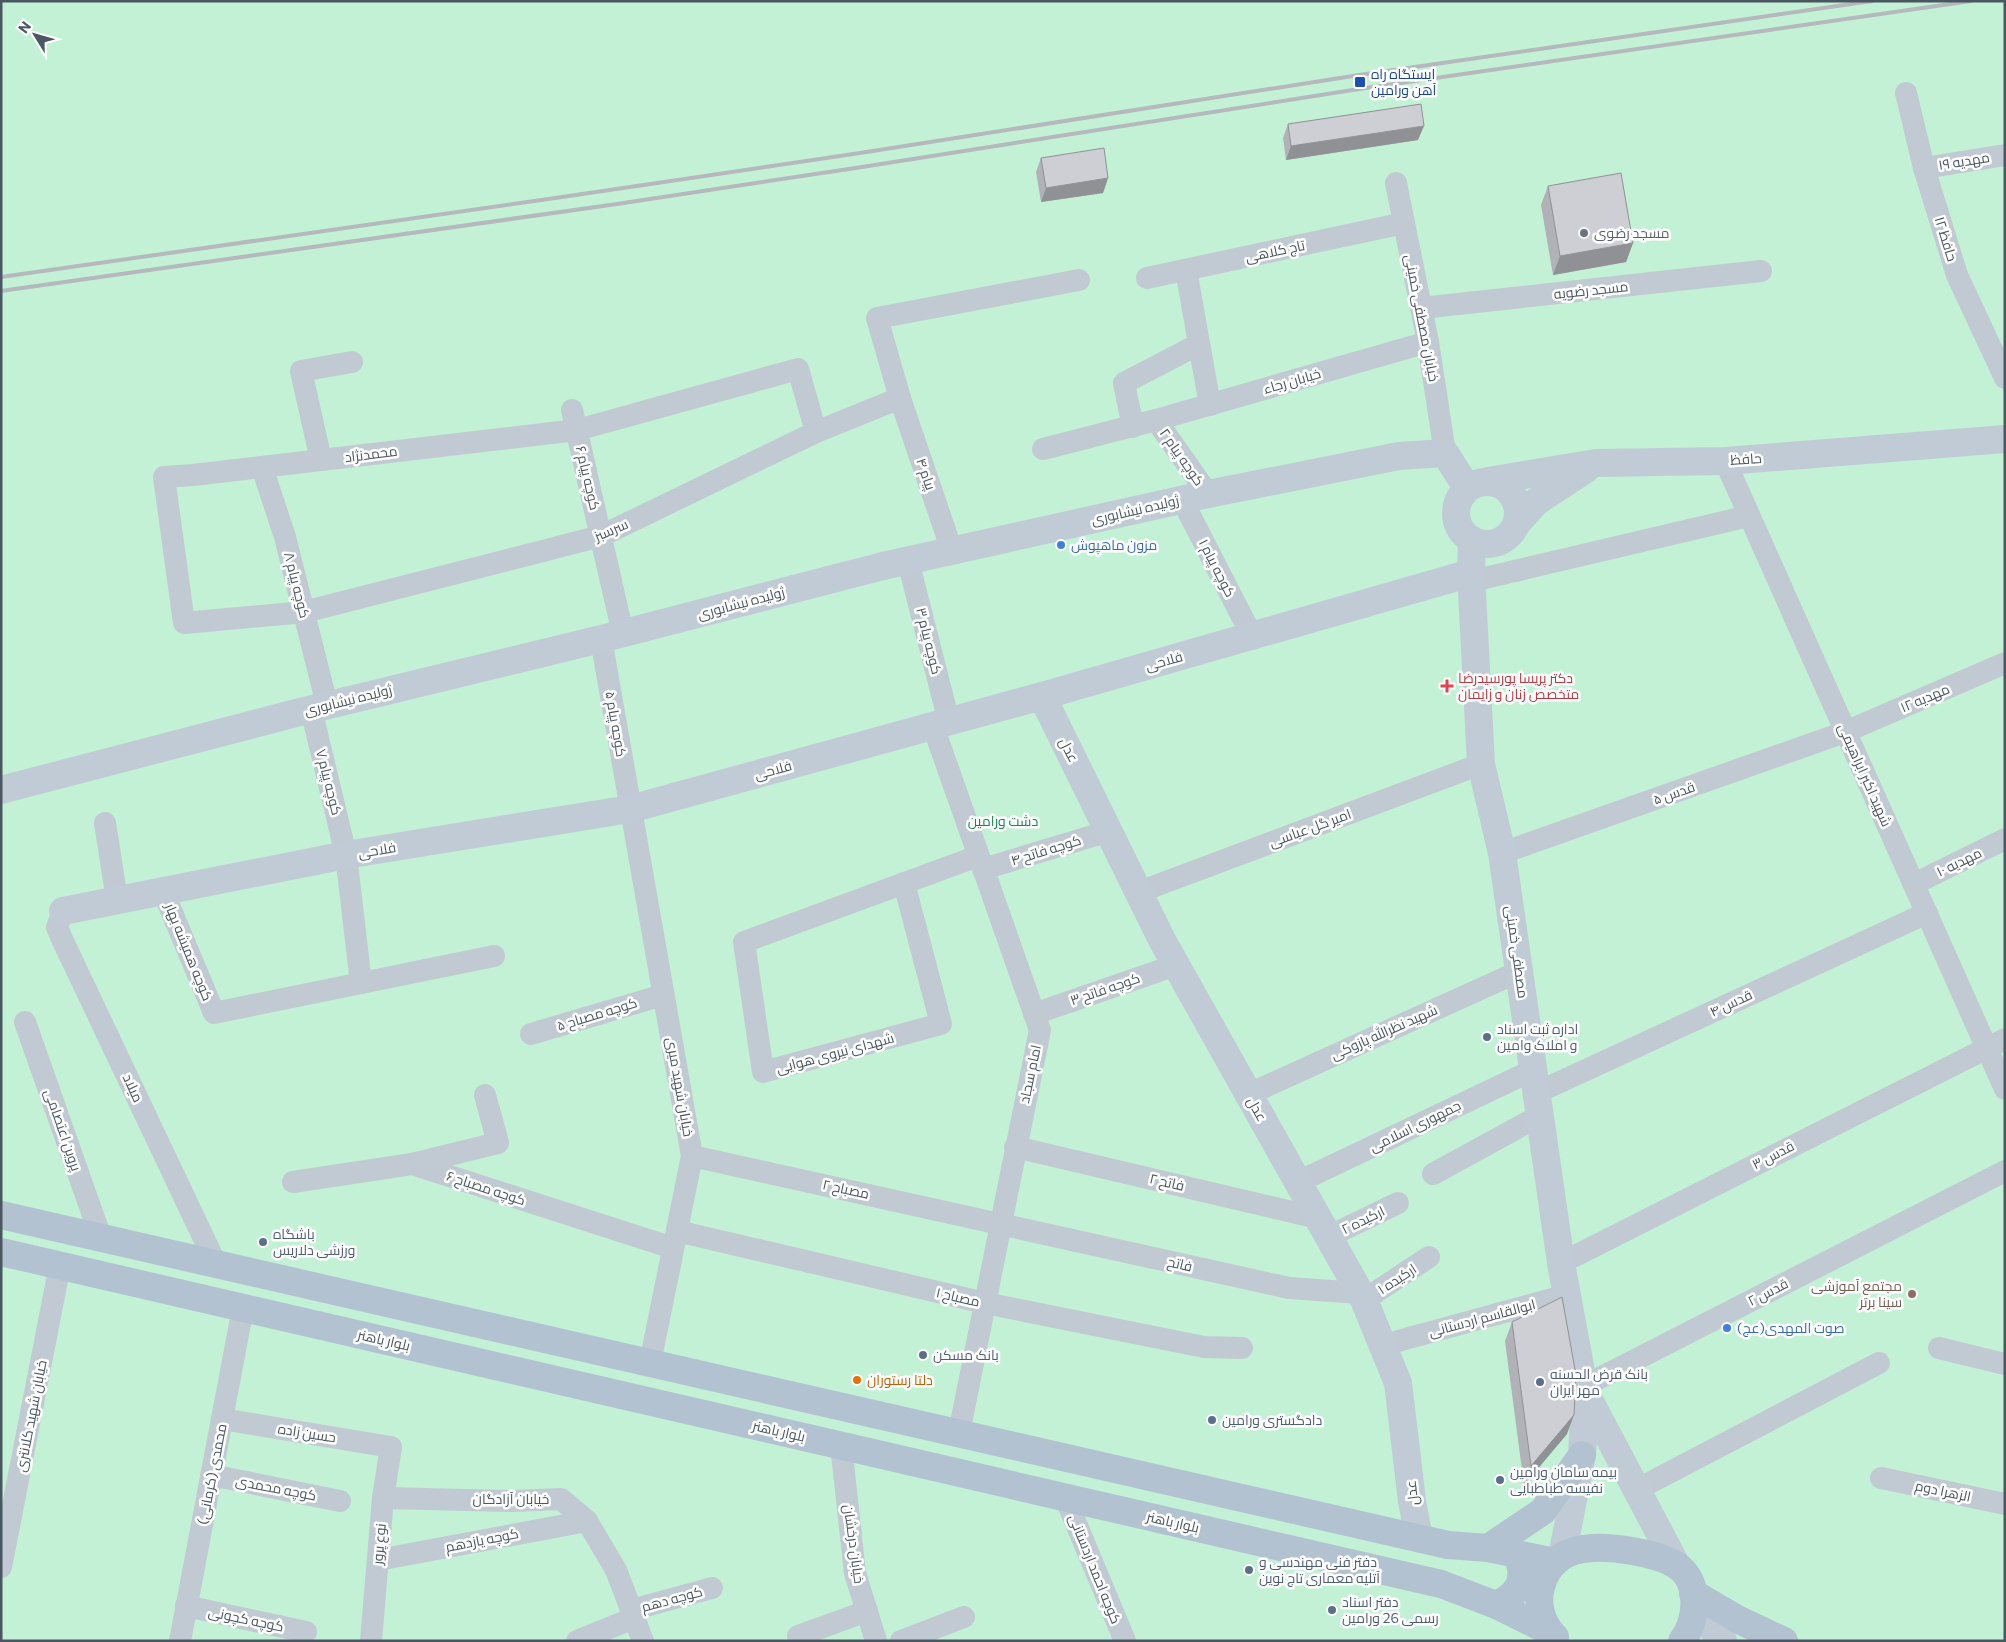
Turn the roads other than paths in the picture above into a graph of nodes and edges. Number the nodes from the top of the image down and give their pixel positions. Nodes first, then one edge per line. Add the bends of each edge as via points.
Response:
1 (1906, 93) dead end
2 (2005, 155) edge
3 (1924, 168) junction
4 (1396, 183) dead end
5 (1404, 223) junction
6 (1186, 270) junction
7 (1761, 271) dead end
8 (1147, 278) dead end
9 (1080, 280) dead end
10 (1421, 308) junction
11 (1428, 342) junction
12 (1199, 344) junction
13 (352, 362) dead end
14 (2005, 378) edge
15 (900, 398) junction
16 (1210, 405) junction
17 (575, 420) junction
18 (1156, 420) junction
19 (1133, 426) junction
20 (816, 432) junction
21 (2005, 439) edge
22 (1043, 450) dead end
23 (1445, 453) junction
24 (320, 460) junction
25 (1725, 461) junction
26 (1596, 463) junction
27 (262, 467) junction
28 (164, 477) joint
29 (1478, 485) junction
30 (1195, 497) junction
31 (1749, 516) junction
32 (1517, 523) junction
33 (601, 536) junction
34 (1472, 540) junction
35 (952, 551) junction
36 (908, 561) junction
37 (1472, 577) junction
38 (304, 612) junction
39 (612, 636) junction
40 (1252, 636) junction
41 (2005, 663) edge
42 (1042, 696) junction
43 (319, 707) junction
44 (941, 724) junction
45 (1845, 732) junction
46 (1481, 764) junction
47 (1, 790) edge
48 (630, 809) junction
49 (105, 823) dead end
50 (1109, 831) junction
51 (2005, 839) edge
52 (1502, 853) junction
53 (346, 855) junction
54 (980, 863) junction
55 (904, 884) junction
56 (1914, 884) junction
57 (163, 891) junction
58 (1139, 892) junction
59 (117, 900) junction
60 (63, 911) joint
61 (1927, 913) junction
62 (494, 956) dead end
63 (1176, 965) junction
64 (1520, 971) junction
65 (361, 983) junction
66 (663, 995) junction
67 (1034, 1014) junction
68 (25, 1022) dead end
69 (531, 1034) dead end
70 (1995, 1043) edge
71 (2005, 1089) edge
72 (1536, 1093) junction
73 (1248, 1094) junction
74 (485, 1095) dead end
75 (1015, 1147) junction
76 (692, 1156) junction
77 (412, 1164) junction
78 (2005, 1171) edge
79 (1433, 1174) dead end
80 (293, 1182) dead end
81 (1298, 1182) junction
82 (1398, 1203) dead end
83 (1, 1215) edge
84 (1001, 1223) junction
85 (1323, 1227) junction
86 (100, 1238) junction
87 (675, 1240) junction
88 (1, 1252) edge
89 (1429, 1257) dead end
90 (1561, 1263) junction
91 (216, 1264) junction
92 (60, 1265) junction
93 (1567, 1295) junction
94 (1362, 1297) junction
95 (985, 1303) junction
96 (243, 1308) junction
97 (1398, 1341) dead end
98 (1242, 1348) dead end
99 (1939, 1348) dead end
100 (650, 1363) junction
101 (1879, 1363) dead end
102 (2005, 1364) edge
103 (1584, 1389) junction
104 (222, 1419) junction
105 (959, 1433) junction
106 (841, 1446) junction
107 (391, 1447) joint
108 (1582, 1455) junction
109 (211, 1476) junction
110 (1881, 1478) dead end
111 (1636, 1490) junction
112 (1065, 1497) junction
113 (383, 1498) junction
114 (340, 1500) dead end
115 (2005, 1504) edge
116 (587, 1521) junction
117 (1419, 1538) junction
118 (1488, 1548) junction
119 (1517, 1554) junction
120 (1559, 1559) junction
121 (378, 1560) junction
122 (1677, 1566) junction
123 (1, 1567) edge
124 (712, 1588) dead end
125 (1694, 1601) junction
126 (1496, 1605) junction
127 (186, 1606) junction
128 (867, 1611) junction
129 (633, 1614) junction
130 (964, 1617) dead end
131 (306, 1632) dead end
132 (798, 1636) dead end
133 (1554, 1636) edge
134 (180, 1641) edge
135 (370, 1641) edge
136 (577, 1641) edge
137 (643, 1641) edge
138 (876, 1641) edge
139 (900, 1641) edge
140 (1125, 1641) edge
141 (1682, 1641) edge
142 (1723, 1641) edge
143 (1784, 1641) edge

1 - 3 street, حافظ ۱۲
2 - 3 street, مهدیه ۱۹
3 - 14 street, حافظ ۱۲ via 1956,275
4 - 5 street, خیابان مصطفی خمینی
5 - 6 street, تاج کلاهی
5 - 10 street, خیابان مصطفی خمینی
6 - 8 street, تاج کلاهی
6 - 12 street
7 - 10 street, مسجد رضویه
9 - 15 street, پیام ۴ via 877,318
10 - 11 street, خیابان مصطفی خمینی
11 - 16 street, خیابان رجاء
11 - 23 street, خیابان مصطفی خمینی
12 - 16 street
12 - 19 street via 1124,383
13 - 24 street via 301,371
15 - 20 street, سرسبز
15 - 35 street, پیام ۴
16 - 18 street, خیابان رجاء
17 - 20 street, محمدنژاد via 798,369
17 - 24 street, محمدنژاد
17 - 33 street, کوچه پیام ۶
18 - 19 street, خیابان رجاء
18 - 30 street, کوچه پیام ۲
19 - 22 street, خیابان رجاء
20 - 33 street, سرسبز
21 - 25 street, حافظ
23 - 29 street
23 - 30 street, ژولیده نیشابوری via 1400,456
24 - 27 street, محمدنژاد
25 - 26 street, حافظ
25 - 31 street, شهید اکبر ابراهیمی
26 - 29 street, حافظ
26 - 32 street via 1536,502
27 - 28 street, محمدنژاد
27 - 38 street, کوچه پیام ۸ via 285,537
28 - 38 street, سرسبز via 184,623
29 - 32 street via 1498,483 1506,488 1517,504
29 - 34 street via 1460,496 1456,505 1455,516 1461,530
30 - 35 street, ژولیده نیشابوری
30 - 40 street, کوچه پیام ۱
31 - 37 street
31 - 45 street, شهید اکبر ابراهیمی
32 - 34 street via 1503,540 1493,544
33 - 38 street, سرسبز
33 - 39 street, کوچه پیام ۶
34 - 37 street, مصطفی خمینی
35 - 36 street, ژولیده نیشابوری
36 - 39 street, ژولیده نیشابوری
36 - 44 street, کوچه پیام ۳
37 - 40 street, فلاحی
37 - 46 street, مصطفی خمینی
38 - 43 street, کوچه پیام ۸
39 - 43 street, ژولیده نیشابوری
39 - 48 street, کوچه پیام ۵
40 - 42 street, فلاحی
41 - 45 street, مهدیه ۱۲
42 - 44 street, فلاحی
42 - 50 street, عدل
43 - 47 street, ژولیده نیشابوری
43 - 53 street, کوچه پیام ۷
44 - 48 street, فلاحی
44 - 54 street, امام سجاد
45 - 52 street, قدس ۵
45 - 56 street, شهید اکبر ابراهیمی
46 - 52 street, مصطفی خمینی
46 - 58 street, امیر گل عباسی
48 - 53 street, فلاحی
48 - 66 street, خیابان شهید میری
49 - 59 street
50 - 54 street, کوچه فاتح ۴
50 - 58 street, عدل
51 - 56 street, مهدیه ۱۰
52 - 64 street, مصطفی خمینی
53 - 57 street, فلاحی
53 - 65 street, کوچه پیام ۷
54 - 55 street, شهدای نیروی هوایی
54 - 67 street, امام سجاد
55 - 55 street, شهدای نیروی هوایی via 744,942 763,1072 942,1024
56 - 61 street, شهید اکبر ابراهیمی
57 - 59 street, فلاحی
57 - 65 street, کوچه همیشه بهار via 214,1013
58 - 63 street, عدل
59 - 60 street, فلاحی
60 - 91 street, میلاد via 58,927 62,939
61 - 70 street, شهید اکبر ابراهیمی
61 - 72 street, قدس ۴
62 - 65 street
63 - 67 street, کوچه فاتح ۳
63 - 73 street, عدل
64 - 72 street, مصطفی خمینی
64 - 73 street, شهید نظرالله پازوکی
66 - 69 street, کوچه مصباح ۵
66 - 76 street, خیابان شهید میری
67 - 75 street, امام سجاد via 1040,1030
68 - 86 street, پروین اعتصامی
70 - 71 street, شهید اکبر ابراهیمی
70 - 90 street, قدس ۳
72 - 79 street
72 - 81 street, جمهوری اسلامی
72 - 90 street, مصطفی خمینی
73 - 81 street, عدل
74 - 77 street via 498,1143
75 - 84 street, امام سجاد
75 - 85 street, فاتح ۲
76 - 84 street, مصباح ۲
76 - 87 street, خیابان شهید میری
77 - 80 street, کوچه مصباح ۶
77 - 87 street, کوچه مصباح ۶
78 - 103 street, قدس ۲
81 - 85 street, عدل
82 - 85 street, ارکیده ۲
83 - 86 main road
84 - 94 street, فاتح via 1289,1288
84 - 95 street, امام سجاد
85 - 94 street, عدل
86 - 91 main road
87 - 95 street, مصباح ۱
87 - 100 street, خیابان شهید میری
88 - 92 main road, بلوار باهنر
89 - 94 street, ارکیده ۱
90 - 93 street, مصطفی خمینی
91 - 100 main road
92 - 96 main road, بلوار باهنر
92 - 123 street, خیابان شهید کلانتری
93 - 97 street, ابوالقاسم اردستانی
93 - 103 street, مصطفی خمینی
94 - 117 street, عدل via 1398,1382
95 - 98 street, مصباح ۱ via 1204,1347
95 - 105 street, امام سجاد
96 - 104 street, محمدی (کرمانی)
96 - 106 main road, بلوار باهنر
99 - 102 street
100 - 105 main road
101 - 111 street
103 - 108 street
103 - 111 street
104 - 107 street, حسین زاده
104 - 109 street, محمدی (کرمانی)
105 - 117 main road
106 - 112 main road, بلوار باهنر
106 - 128 street, خیابان درخشان via 855,1573
107 - 113 street, نوع پرور
108 - 118 main road via 1543,1512
108 - 120 street
109 - 114 street, کوچه محمدی
109 - 127 street, محمدی (کرمانی)
110 - 115 street, الزهرا دوم
111 - 122 street
112 - 126 main road, بلوار باهنر via 1441,1584
112 - 140 street, کوچه احمد اردستانی
113 - 116 street, خیابان آزادگان via 561,1499
113 - 121 street, نوع پرور
116 - 121 street, کوچه یازدهم
116 - 129 street, خیابان آزادگان via 616,1570
117 - 118 main road via 1448,1545
118 - 119 main road
119 - 120 main road
119 - 126 main road via 1522,1566 1521,1579 1507,1600
120 - 122 main road via 1578,1549 1603,1547 1652,1555
120 - 133 main road via 1542,1582 1538,1599 1541,1616
121 - 135 street, نوع پرور
122 - 125 main road via 1687,1578
124 - 129 street, کوچه دهم
125 - 141 main road via 1692,1625
125 - 142 street
125 - 143 main road
126 - 133 main road, بلوار باهنر
127 - 131 street, کوچه کچونی
127 - 134 street, محمدی (کرمانی)
128 - 132 street
128 - 138 street, خیابان درخشان
129 - 136 street, کوچه دهم
129 - 137 street, خیابان آزادگان
130 - 139 street

